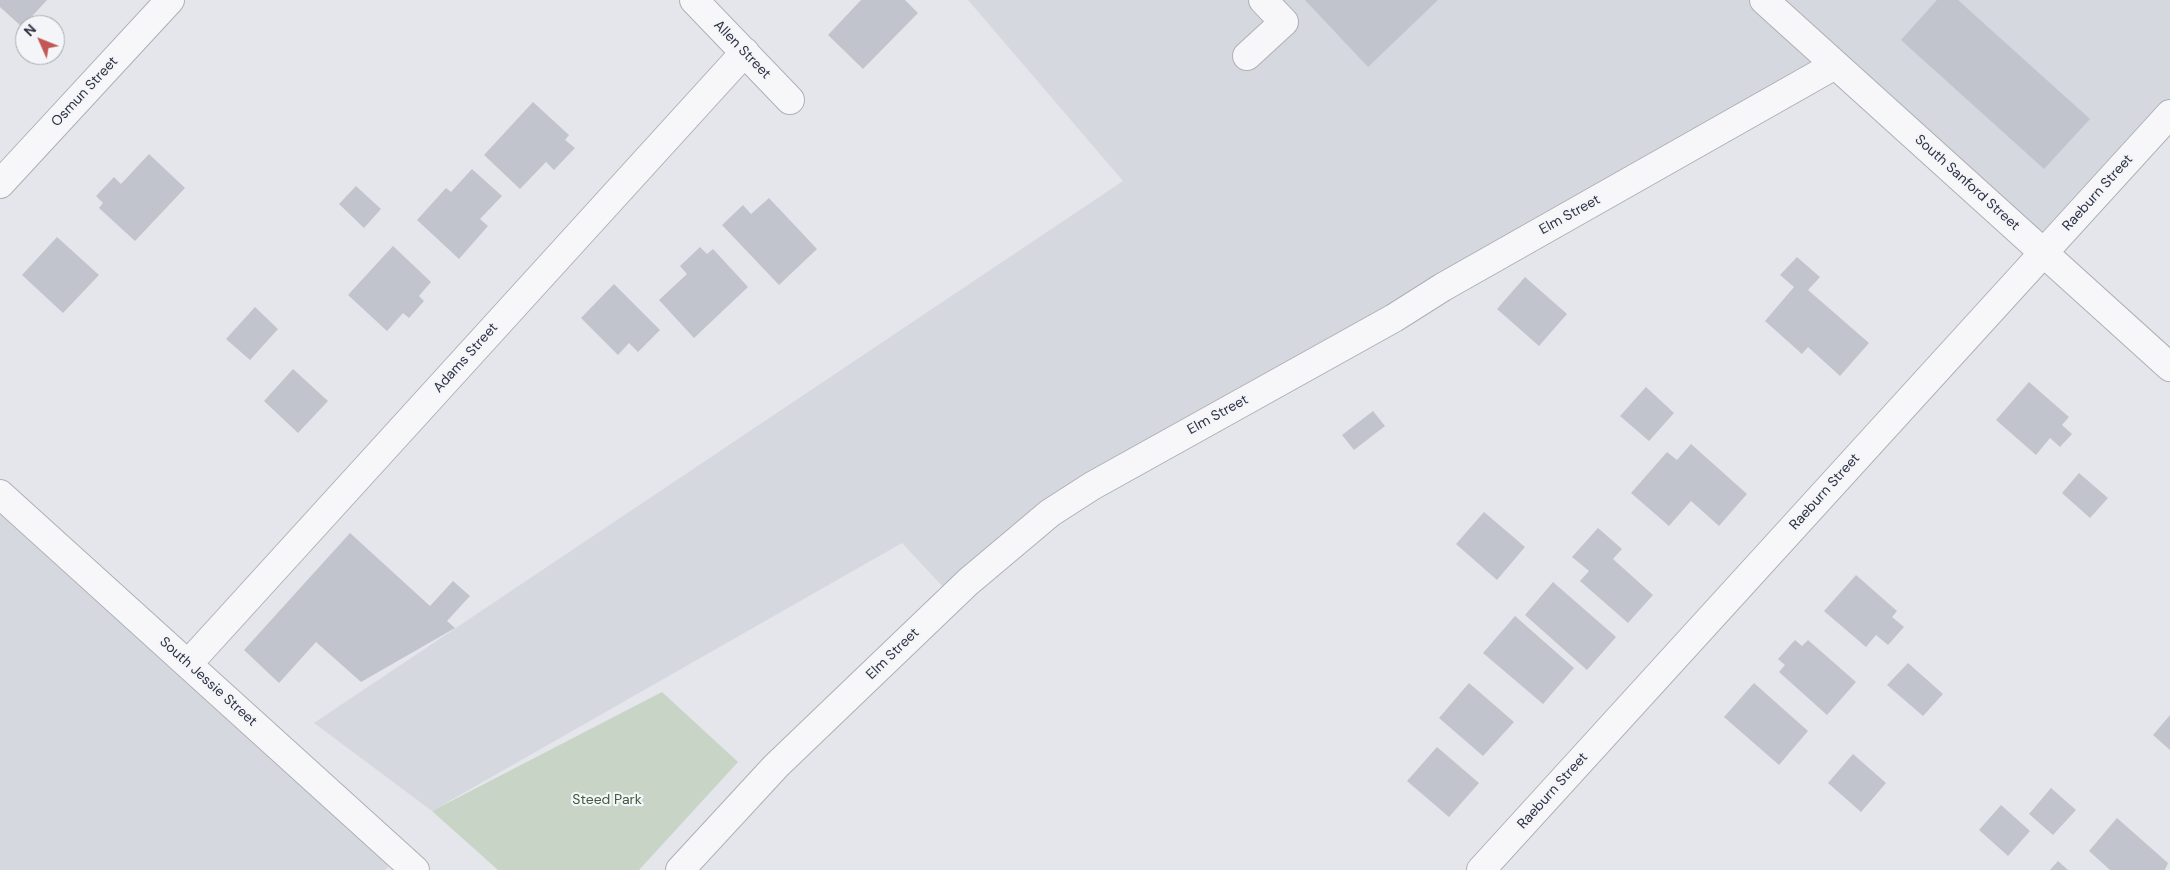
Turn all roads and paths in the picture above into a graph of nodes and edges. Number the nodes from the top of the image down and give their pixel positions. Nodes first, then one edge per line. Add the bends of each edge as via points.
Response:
1 (170, 0) edge
2 (694, 0) edge
3 (1263, 0) edge
4 (1764, 0) edge
5 (745, 52) junction
6 (1247, 56) dead end
7 (1835, 65) junction
8 (790, 100) dead end
9 (2170, 114) edge
10 (0, 184) edge
11 (2044, 252) junction
12 (2170, 367) edge
13 (0, 494) edge
14 (188, 664) junction
15 (415, 870) edge
16 (680, 870) edge
17 (1482, 870) edge

1 - 10 street, Osmun Street
2 - 5 street, Allen Street
3 - 6 street via 1284,22
4 - 7 street, South Sanford Street
5 - 8 street, Allen Street
5 - 14 street, Adams Street
7 - 11 street, South Sanford Street
7 - 16 street, Elm Street via 1050,513 968,582 776,766
9 - 11 street, Raeburn Street
11 - 12 street, South Sanford Street
11 - 17 street, Raeburn Street
13 - 14 street, South Jessie Street
14 - 15 street, South Jessie Street

